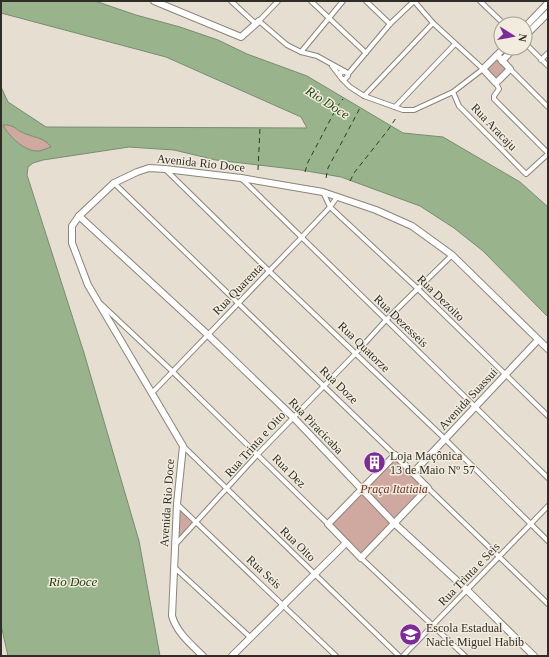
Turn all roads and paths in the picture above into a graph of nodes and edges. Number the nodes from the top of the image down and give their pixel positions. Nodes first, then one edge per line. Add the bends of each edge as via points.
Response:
1 (154, 1) edge
2 (231, 1) edge
3 (278, 1) edge
4 (311, 1) edge
5 (343, 1) edge
6 (366, 1) edge
7 (414, 1) edge
8 (480, 1) edge
9 (548, 3) edge
10 (548, 13) edge
11 (496, 16) edge
12 (533, 18) edge
13 (329, 19) junction
14 (257, 23) junction
15 (432, 23) junction
16 (390, 24) junction
17 (533, 28) edge
18 (455, 44) junction
19 (533, 51) edge
20 (301, 52) junction
21 (366, 53) junction
22 (548, 53) edge
23 (496, 56) edge
24 (498, 56) edge
25 (507, 56) edge
26 (542, 60) junction
27 (502, 61) junction
28 (330, 64) junction
29 (548, 66) edge
30 (483, 69) junction
31 (510, 69) junction
32 (347, 73) junction
33 (340, 75) junction
34 (344, 80) junction
35 (496, 83) junction
36 (453, 92) junction
37 (364, 96) junction
38 (395, 107) junction
39 (548, 107) edge
40 (548, 154) edge
41 (164, 169) junction
42 (241, 178) junction
43 (114, 183) junction
44 (323, 192) junction
45 (337, 197) junction
46 (330, 207) junction
47 (79, 216) junction
48 (301, 238) junction
49 (452, 255) junction
50 (268, 271) junction
51 (417, 288) junction
52 (98, 301) junction
53 (238, 304) junction
54 (386, 320) junction
55 (207, 334) junction
56 (538, 340) junction
57 (548, 349) edge
58 (356, 353) junction
59 (172, 371) junction
60 (506, 375) junction
61 (324, 386) junction
62 (152, 393) junction
63 (475, 408) junction
64 (548, 416) edge
65 (293, 417) junction
66 (445, 439) junction
67 (183, 446) junction
68 (257, 455) junction
69 (395, 455) junction
70 (413, 473) junction
71 (548, 478) edge
72 (428, 488) junction
73 (362, 489) junction
74 (227, 490) junction
75 (177, 504) junction
76 (548, 506) edge
77 (196, 523) junction
78 (394, 523) junction
79 (328, 524) junction
80 (530, 524) junction
81 (548, 541) edge
82 (346, 543) junction
83 (175, 545) junction
84 (500, 557) junction
85 (361, 558) junction
86 (174, 567) junction
87 (314, 574) junction
88 (467, 590) junction
89 (283, 604) junction
90 (548, 604) edge
91 (433, 626) junction
92 (251, 638) junction
93 (203, 656) edge
94 (232, 656) edge
95 (336, 656) edge
96 (399, 656) edge
97 (403, 656) edge
98 (465, 656) edge
99 (534, 656) edge

1 - 14 street via 241,37
2 - 14 street
3 - 14 street
4 - 13 street
5 - 13 street
6 - 16 street
7 - 15 street
7 - 16 street
8 - 11 street
9 - 12 street
10 - 17 street
13 - 20 street
13 - 21 street
14 - 20 street
15 - 18 street
15 - 37 street
16 - 21 street
18 - 30 street
18 - 38 street
19 - 26 street
20 - 28 street via 317,56
21 - 32 street
22 - 26 street
23 - 30 street
24 - 27 street
25 - 27 street
26 - 29 street
27 - 31 street
28 - 32 street
28 - 33 street
30 - 35 street
30 - 36 street
31 - 35 street
31 - 39 street
32 - 33 street via 342,72
32 - 34 street
33 - 34 street
34 - 37 street
35 - 40 street via 499,89 494,99
36 - 38 street via 414,110
36 - 40 street, Rua Aracaju via 459,106 526,174
37 - 38 street
41 - 42 street, Avenida Rio Doce
41 - 43 street, Avenida Rio Doce via 149,168
41 - 50 street, Rua Quatorze
42 - 44 street, Avenida Rio Doce
42 - 48 street, Rua Dezesseis
43 - 47 street, Avenida Rio Doce
43 - 53 street, Rua Doze
44 - 45 street, Avenida Rio Doce
44 - 46 street, Rua Dezoito
45 - 46 street, Rua Quarenta
45 - 49 street, Avenida Rio Doce via 412,226
46 - 48 street, Rua Quarenta
46 - 51 street, Rua Dezoito
47 - 52 street, Avenida Rio Doce via 72,226 72,243 88,285
47 - 55 street, Rua Piracicaba
48 - 50 street, Rua Quarenta
48 - 54 street, Rua Dezesseis
49 - 51 street, Rua Trinta e Oito
49 - 56 street, Avenida Rio Doce
50 - 53 street, Rua Quarenta
50 - 58 street, Rua Quatorze
51 - 54 street, Rua Trinta e Oito
51 - 60 street, Rua Dezoito
52 - 59 street, Rua Dez
52 - 62 street, Avenida Rio Doce
53 - 55 street, Rua Quarenta
53 - 61 street, Rua Doze
54 - 58 street, Rua Trinta e Oito
54 - 63 street, Rua Dezesseis
55 - 59 street, Rua Quarenta
55 - 65 street, Rua Piracicaba
56 - 57 street, Avenida Rio Doce
56 - 60 street, Avenida Suassui
58 - 61 street, Rua Trinta e Oito
58 - 66 street, Rua Quatorze
59 - 62 street, Rua Quarenta
59 - 68 street, Rua Dez
60 - 63 street, Avenida Suassui
60 - 64 street, Rua Dezoito
61 - 65 street, Rua Trinta e Oito
61 - 69 street, Rua Doze
62 - 67 street, Avenida Rio Doce
63 - 66 street, Avenida Suassui
63 - 71 street, Rua Dezesseis
65 - 68 street, Rua Trinta e Oito
65 - 73 street, Rua Piracicaba
66 - 70 street, Avenida Suassui
66 - 80 street, Rua Quatorze
67 - 74 street, Rua Oito
67 - 75 street, Avenida Rio Doce
68 - 74 street, Rua Trinta e Oito
68 - 79 street, Rua Dez
69 - 70 street, Rua Doze
69 - 73 street
70 - 72 street, Rua Doze
72 - 78 street
72 - 84 street, Rua Doze
73 - 78 street, Rua Piracicaba
73 - 79 street
74 - 77 street, Rua Trinta e Oito
74 - 87 street, Rua Oito
75 - 77 street, Rua Seis
75 - 83 street, Avenida Rio Doce
76 - 80 street, Rua Trinta e Seis
77 - 83 street, Rua Trinta e Oito
77 - 89 street, Rua Seis
78 - 85 street
78 - 88 street, Rua Piracicaba
79 - 82 street, Rua Dez
80 - 81 street, Rua Quatorze
80 - 84 street, Rua Trinta e Seis
82 - 85 street, Rua Dez
82 - 87 street
83 - 86 street, Avenida Rio Doce
84 - 88 street, Rua Trinta e Seis
84 - 90 street, Rua Doze
85 - 91 street, Rua Dez
86 - 92 street
86 - 93 street, Avenida Rio Doce via 174,624
87 - 89 street
87 - 96 street, Rua Oito
88 - 91 street, Rua Trinta e Seis
88 - 99 street, Rua Piracicaba
89 - 92 street
89 - 95 street, Rua Seis
91 - 97 street, Rua Trinta e Seis
91 - 98 street, Rua Dez
92 - 94 street

